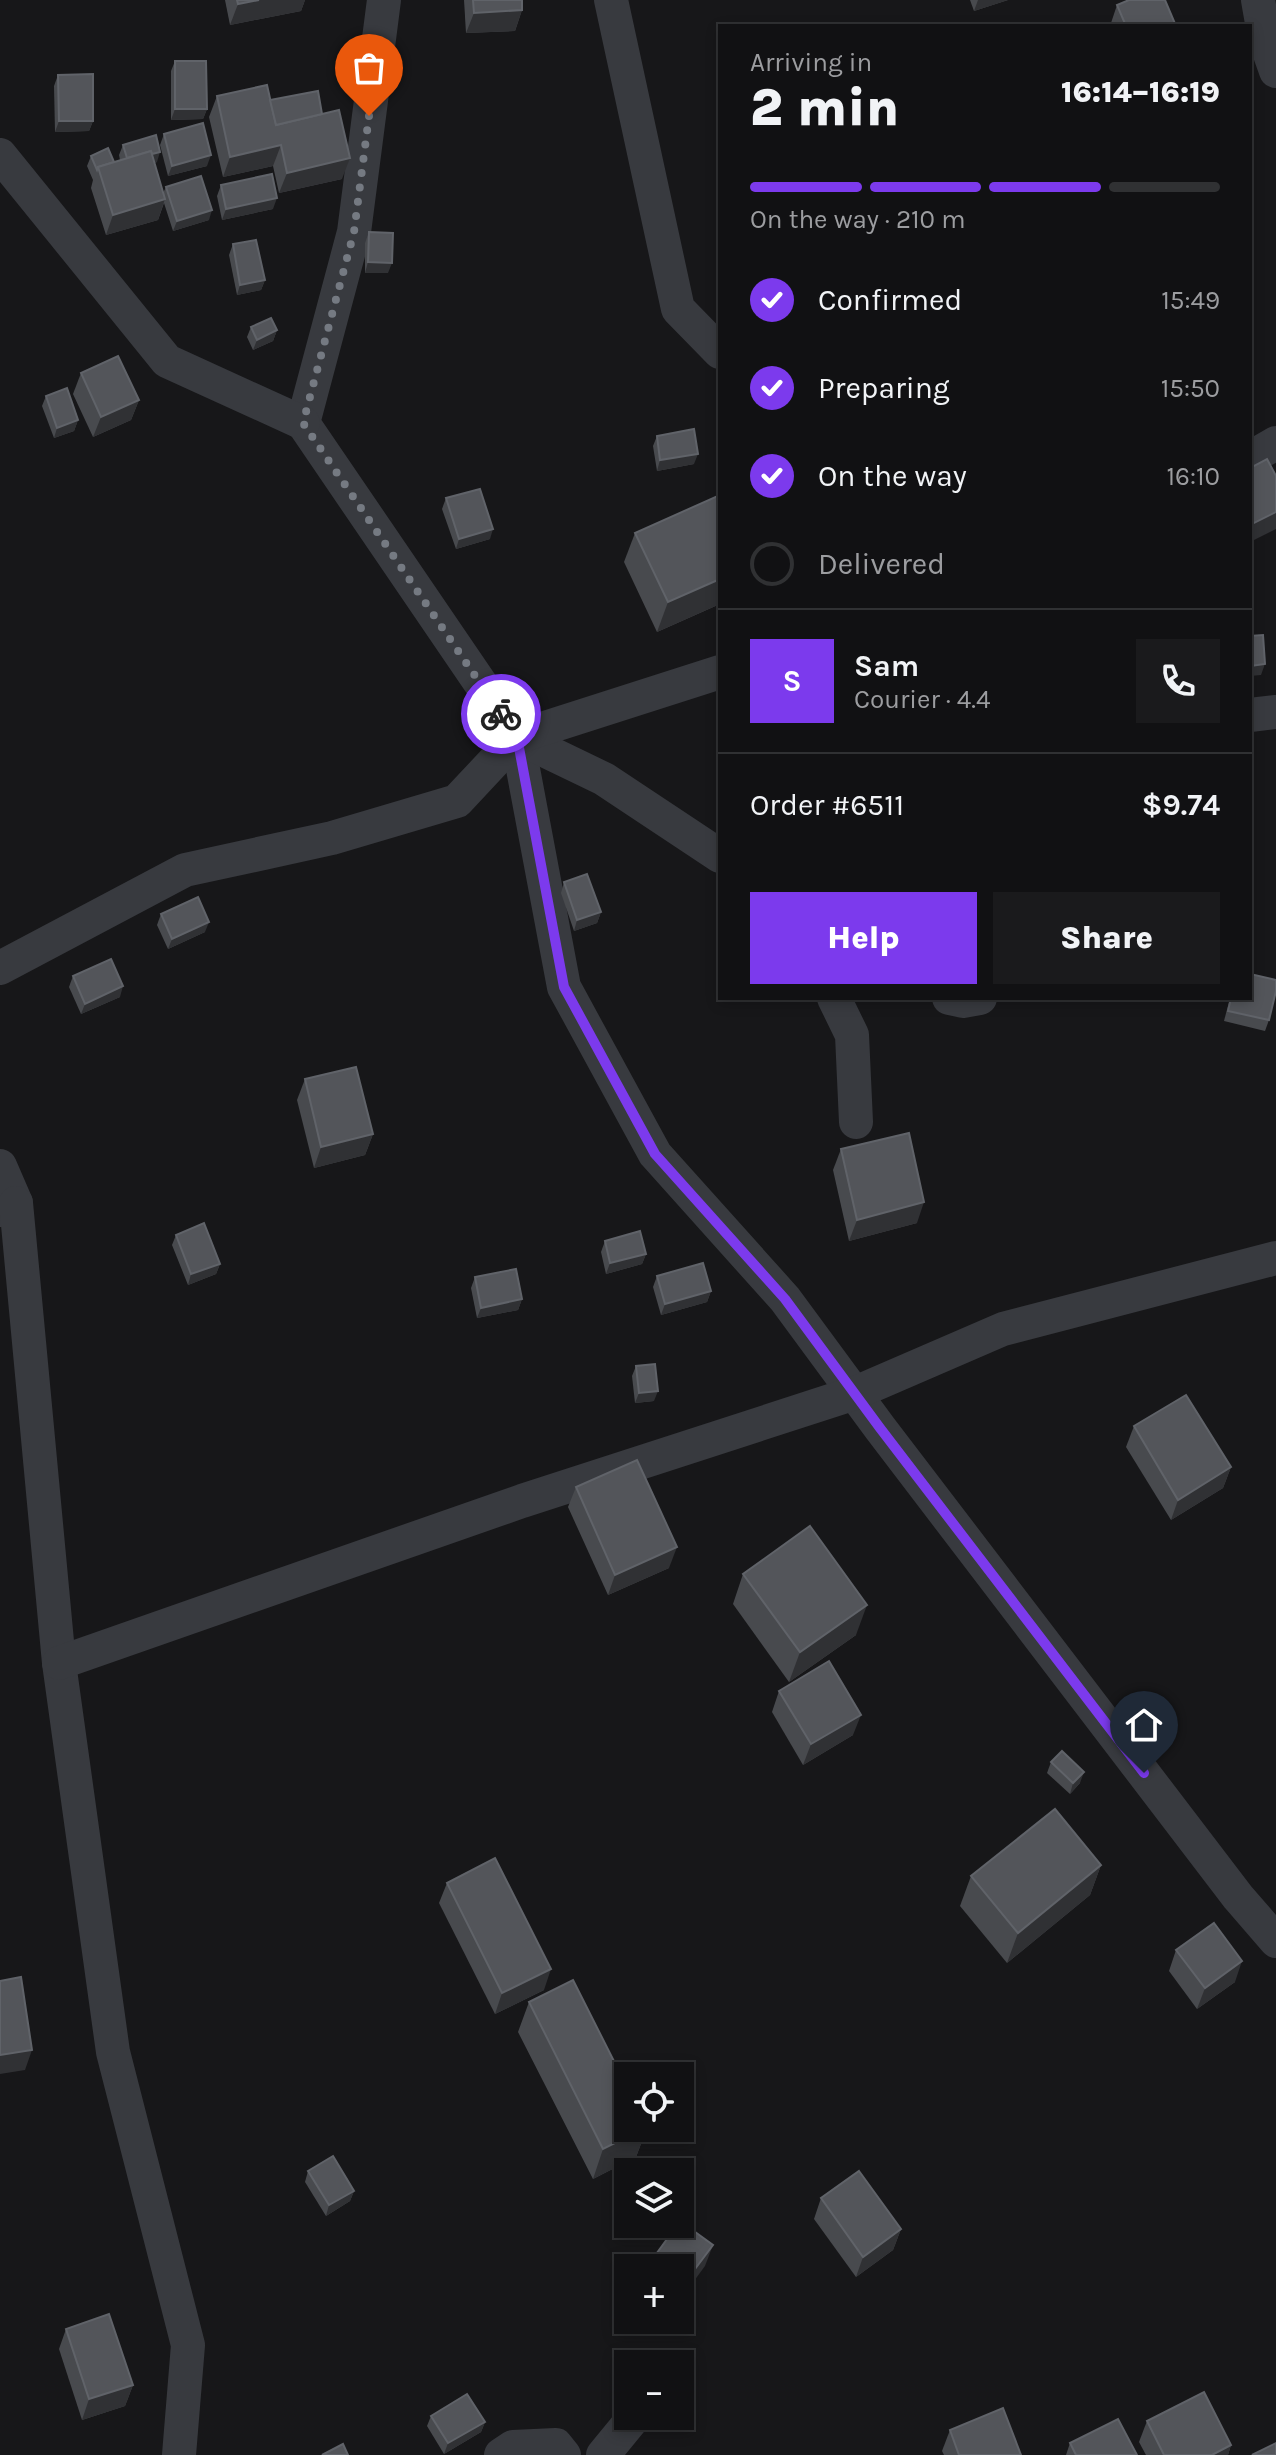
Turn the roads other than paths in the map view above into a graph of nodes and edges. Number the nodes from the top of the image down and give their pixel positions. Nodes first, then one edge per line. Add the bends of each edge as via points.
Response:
1 (384, 0) edge
2 (611, 0) edge
3 (1258, 0) edge
4 (1276, 71) edge
5 (0, 155) edge
6 (718, 350) edge
7 (303, 423) junction
8 (1276, 443) edge
9 (1252, 457) edge
10 (718, 673) edge
11 (1276, 712) edge
12 (1252, 715) edge
13 (517, 737) junction
14 (718, 855) edge
15 (0, 968) edge
16 (835, 1000) edge
17 (856, 1122) dead end
18 (0, 1166) edge
19 (8, 1207) edge
20 (1276, 1258) edge
21 (855, 1393) junction
22 (59, 1663) junction
23 (1276, 1941) edge
24 (624, 2430) edge
25 (179, 2455) edge
26 (501, 2455) edge
27 (564, 2455) edge
28 (603, 2455) edge

1 - 7 street via 354,232
2 - 6 street via 678,309
3 - 4 street
5 - 7 street via 167,361
7 - 13 street
8 - 9 street
10 - 13 street
11 - 12 street
13 - 14 street via 604,779
13 - 15 street via 457,801 332,838 185,870
13 - 21 street via 564,987 655,1154 785,1299
16 - 17 street via 852,1035
18 - 19 street
19 - 22 street
20 - 21 street via 1003,1329
21 - 22 street via 522,1501
21 - 23 street
22 - 25 street via 113,2052 188,2345
24 - 28 street
26 - 27 street via 513,2447 556,2445

